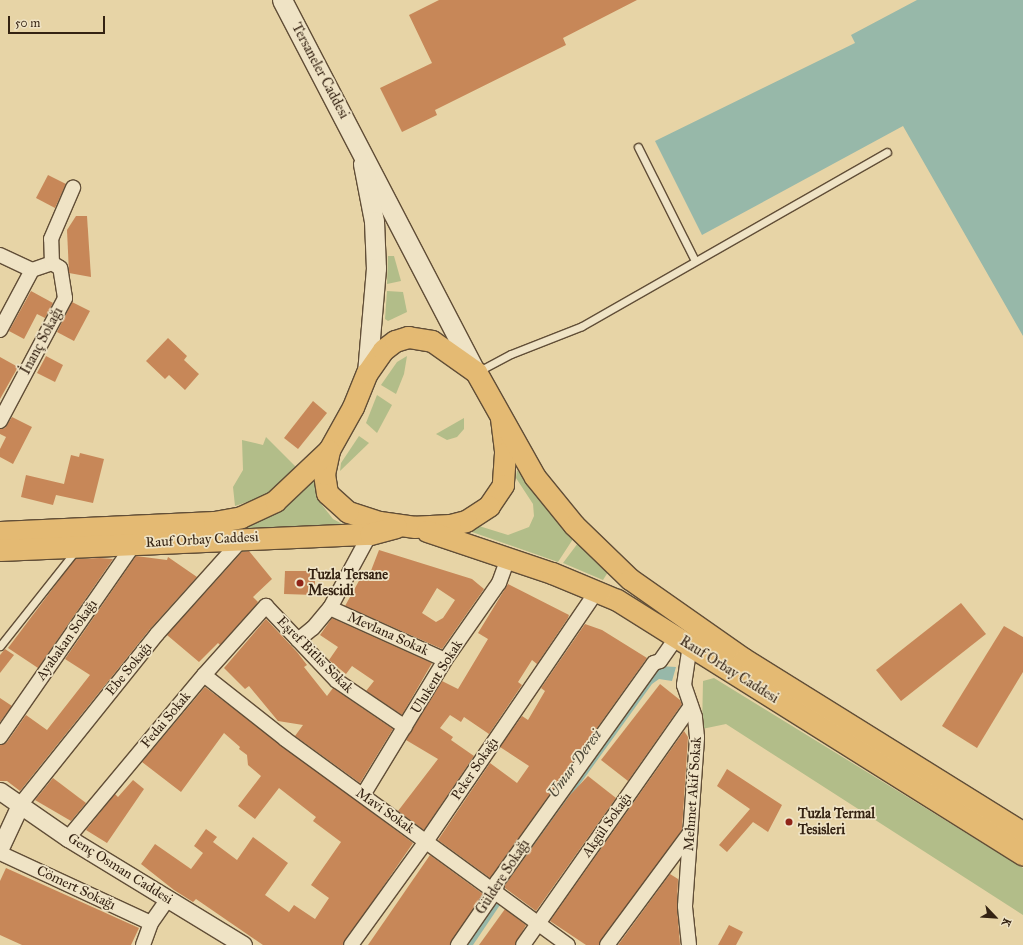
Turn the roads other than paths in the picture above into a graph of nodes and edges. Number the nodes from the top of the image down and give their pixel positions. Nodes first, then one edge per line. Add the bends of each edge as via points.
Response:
1 (282, 0) edge
2 (358, 141) junction
3 (638, 147) dead end
4 (887, 152) dead end
5 (73, 188) dead end
6 (0, 255) edge
7 (695, 261) junction
8 (52, 263) junction
9 (32, 270) junction
10 (0, 330) edge
11 (476, 372) junction
12 (367, 373) junction
13 (501, 418) junction
14 (0, 421) edge
15 (329, 450) junction
16 (409, 526) junction
17 (0, 532) edge
18 (370, 534) junction
19 (243, 538) junction
20 (135, 543) junction
21 (78, 547) junction
22 (0, 550) edge
23 (508, 558) junction
24 (597, 592) junction
25 (266, 606) joint
26 (330, 608) junction
27 (298, 640) junction
28 (683, 641) junction
29 (0, 646) edge
30 (446, 660) junction
31 (204, 675) junction
32 (691, 706) junction
33 (405, 727) junction
34 (0, 737) edge
35 (0, 791) edge
36 (363, 795) junction
37 (20, 805) junction
38 (690, 833) junction
39 (1023, 833) edge
40 (68, 838) junction
41 (427, 840) junction
42 (0, 848) edge
43 (0, 853) edge
44 (1023, 855) edge
45 (496, 890) junction
46 (168, 899) junction
47 (151, 922) junction
48 (538, 924) junction
49 (143, 945) edge
50 (243, 945) edge
51 (351, 945) edge
52 (458, 945) edge
53 (523, 945) edge
54 (568, 945) edge
55 (607, 945) edge
56 (689, 945) edge

1 - 2 main road, Tersaneler Caddesi
2 - 11 main road, Tersaneler Caddesi
2 - 12 main road via 374,221 376,268
3 - 7 lane
4 - 7 lane
5 - 8 street via 51,239
6 - 9 street
7 - 11 lane via 582,326 511,354
8 - 9 street
8 - 14 street, İnanç Sokağı via 60,268 65,298
9 - 10 street
11 - 12 main road, Rauf Orbay Caddesi via 432,341 408,337 383,350
11 - 13 main road, Rauf Orbay Caddesi
12 - 15 main road, Rauf Orbay Caddesi via 353,407
13 - 16 main road, Rauf Orbay Caddesi via 506,471 497,496 479,514 466,521 450,525
13 - 39 main road, Rauf Orbay Caddesi via 534,477 552,500 607,559 640,587 731,651
15 - 16 main road, Rauf Orbay Caddesi via 324,474 332,500 360,517
15 - 17 main road, Rauf Orbay Caddesi via 276,501 241,517 214,522
16 - 18 main road, Rauf Orbay Caddesi
16 - 23 main road, Rauf Orbay Caddesi
18 - 19 main road, Rauf Orbay Caddesi
18 - 26 street
19 - 20 main road, Rauf Orbay Caddesi
19 - 37 street, Ebe Sokağı via 158,634
20 - 21 main road, Rauf Orbay Caddesi
20 - 34 street, Ayabakan Sokağı
21 - 22 main road, Rauf Orbay Caddesi
21 - 29 lane
23 - 24 main road, Rauf Orbay Caddesi
23 - 30 street, Ulukent Sokak via 499,583
24 - 28 main road, Rauf Orbay Caddesi via 617,600
24 - 41 street, Peker Sokağı
25 - 27 street, Eşref Bitlis Sokak
25 - 31 street, Fedai Sokak
26 - 27 street via 313,628
26 - 30 street, Mevlana Sokak
27 - 33 street, Eşref Bitlis Sokak via 347,689
28 - 32 street, Mehmet Akif Sokak via 684,685
28 - 44 main road, Rauf Orbay Caddesi
28 - 45 street, Güldere Sokağı via 660,661 654,663 497,882
30 - 33 street, Ulukent Sokak
31 - 36 street, Mavi Sokak
31 - 40 street, Fedai Sokak
32 - 38 street, Mehmet Akif Sokak via 697,737
32 - 48 street, Akgül Sokağı
33 - 36 street, Ulukent Sokak
35 - 37 street, Genç Osman Caddesi
36 - 41 street, Mavi Sokak
37 - 40 street, Genç Osman Caddesi
37 - 42 street
38 - 55 street
38 - 56 street, Mehmet Akif Sokak via 685,906
40 - 46 street, Genç Osman Caddesi
41 - 45 street, Mavi Sokak
41 - 51 street, Peker Sokağı
43 - 47 street, Cömert Sokağı
45 - 48 street, Mavi Sokak
45 - 52 street, Güldere Sokağı
46 - 47 street
46 - 50 street, Genç Osman Caddesi
47 - 49 street
48 - 53 street, Akgül Sokağı
48 - 54 street, Mavi Sokak

